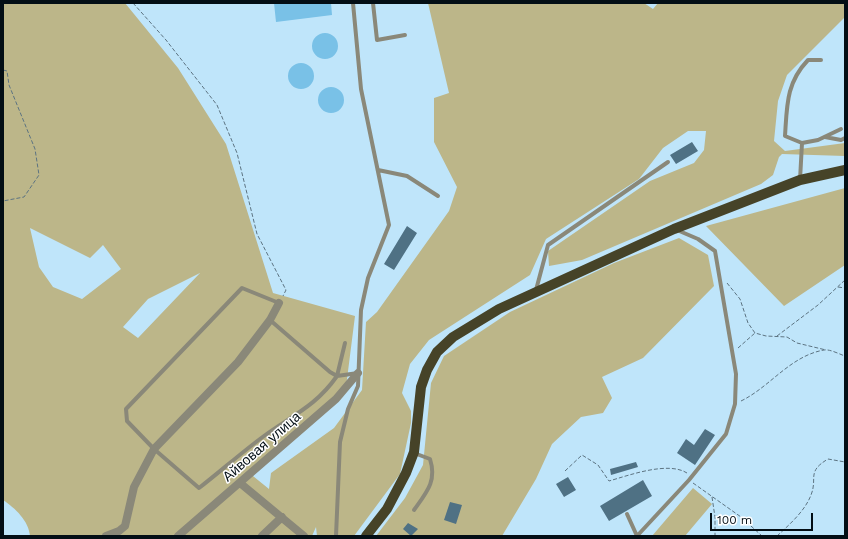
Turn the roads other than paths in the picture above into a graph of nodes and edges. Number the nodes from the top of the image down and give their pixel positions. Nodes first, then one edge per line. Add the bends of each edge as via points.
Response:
1 (353, 3) edge
2 (373, 3) edge
3 (404, 35) dead end
4 (821, 60) dead end
5 (841, 129) dead end
6 (824, 137) junction
7 (845, 138) edge
8 (802, 144) junction
9 (668, 162) dead end
10 (378, 170) junction
11 (845, 170) edge
12 (800, 180) junction
13 (438, 196) dead end
14 (674, 229) junction
15 (535, 293) junction
16 (279, 304) joint
17 (270, 320) junction
18 (344, 342) dead end
19 (358, 373) junction
20 (338, 376) junction
21 (154, 449) junction
22 (414, 452) junction
23 (240, 483) junction
24 (414, 510) dead end
25 (627, 514) dead end
26 (282, 517) junction
27 (106, 536) edge
28 (178, 536) edge
29 (262, 536) edge
30 (304, 536) edge
31 (336, 536) edge
32 (366, 536) edge
33 (637, 536) edge

1 - 10 lane via 362,89
2 - 3 lane via 377,40
4 - 8 lane via 808,60 799,70 788,93 785,136
5 - 6 lane
6 - 7 lane via 841,140
6 - 8 lane
8 - 12 lane
9 - 15 lane via 548,245
10 - 13 lane via 407,176
10 - 19 lane via 389,226 368,278 361,310
11 - 12 main road
12 - 14 main road
14 - 15 main road
14 - 33 lane via 698,239 715,251 736,374 735,404 726,434 689,480
15 - 22 main road via 499,309 453,337 437,352 421,387
16 - 17 street
16 - 21 lane via 242,288 126,409 127,421
17 - 20 lane
17 - 21 street via 219,383
18 - 20 lane
19 - 20 lane
19 - 23 street, Айвовая улица via 336,400
19 - 31 lane via 358,386 348,409 340,442
20 - 21 lane via 326,392 312,404 264,436 199,488
21 - 27 street via 134,487 125,526
22 - 24 lane via 430,459 434,471 429,489
22 - 32 main road via 387,510
23 - 26 street
23 - 28 street, Айвовая улица
25 - 33 lane
26 - 29 street
26 - 30 street

